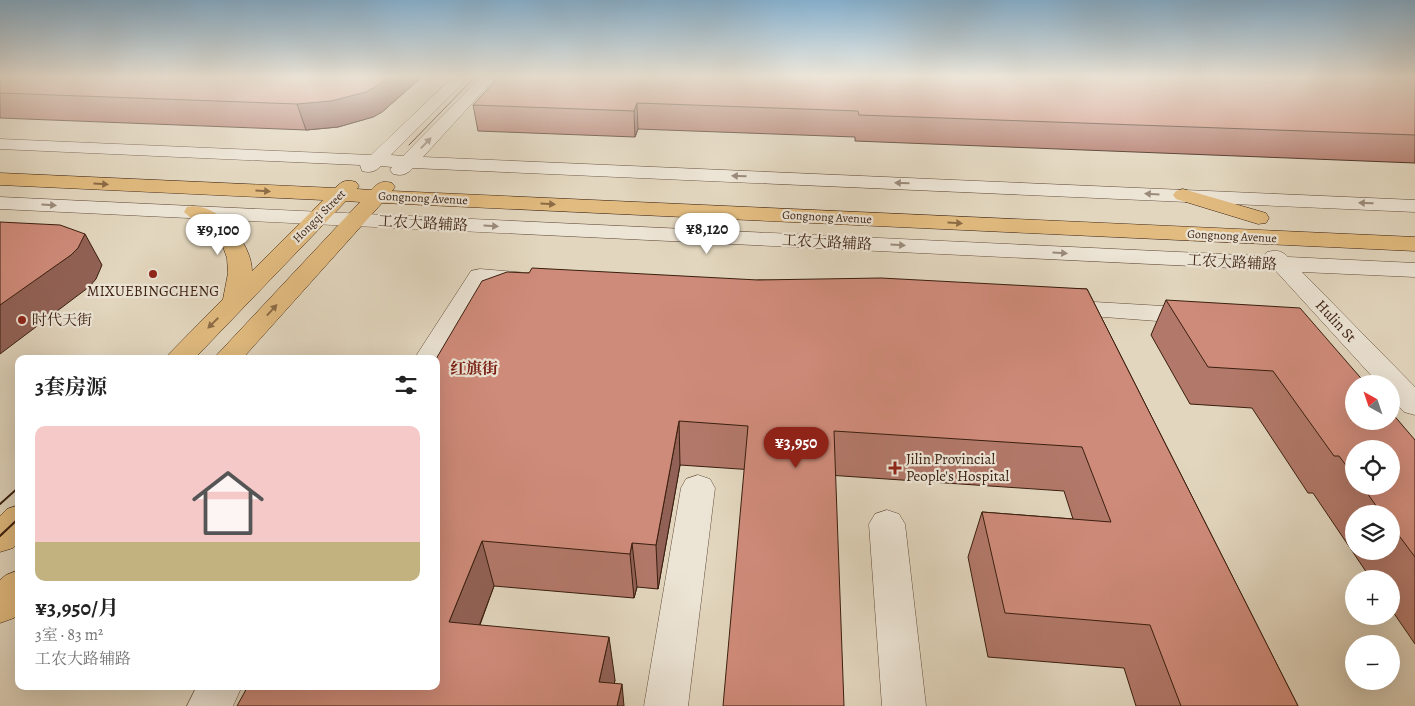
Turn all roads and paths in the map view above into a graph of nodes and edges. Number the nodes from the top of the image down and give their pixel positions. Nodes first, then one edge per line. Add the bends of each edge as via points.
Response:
1 (428, 109) edge
2 (458, 109) edge
3 (0, 144) edge
4 (376, 160) junction
5 (0, 161) edge
6 (400, 170) junction
7 (359, 177) junction
8 (0, 179) edge
9 (341, 194) junction
10 (1183, 195) junction
11 (377, 196) junction
12 (0, 203) edge
13 (1415, 206) edge
14 (195, 212) junction
15 (318, 218) junction
16 (355, 219) junction
17 (1415, 225) edge
18 (1258, 228) junction
19 (1415, 244) edge
20 (1282, 264) junction
21 (1415, 270) edge
22 (549, 280) edge
23 (235, 301) junction
24 (1038, 307) edge
25 (1216, 317) edge
26 (182, 355) edge
27 (231, 355) edge
28 (431, 355) edge
29 (1415, 405) edge
30 (698, 488) dead end
31 (15, 523) edge
32 (887, 524) dead end
33 (0, 538) edge
34 (15, 590) edge
35 (0, 606) edge
36 (218, 690) edge
37 (208, 706) edge
38 (666, 706) edge
39 (904, 706) edge

1 - 4 street, Hongqi Street
6 -> 2 street, Hongqi Street
3 - 4 street
4 - 6 street
4 - 7 street, Hongqi Street
5 - 7 main road, Gongnong Avenue
6 - 7 main road, Gongnong Avenue
10 -> 6 street
6 - 11 main road, Hongqi Street
6 - 18 main road, Gongnong Avenue
7 - 9 main road, Hongqi Street
8 -> 9 main road, Gongnong Avenue
9 - 11 main road, Gongnong Avenue
9 - 15 main road, Hongqi Street
13 -> 10 street
10 - 18 main road
11 - 16 main road, Hongqi Street
11 -> 18 main road, Gongnong Avenue
12 -> 14 street, 工农大路辅路
14 - 15 street, 工农大路辅路
14 - 23 main road via 231,239 240,258
15 - 16 street, 工农大路辅路
15 - 23 main road, Hongqi Street
16 -> 20 street, 工农大路辅路
27 -> 16 main road, Hongqi Street
17 - 18 main road, Gongnong Avenue
18 - 19 main road, Gongnong Avenue
18 - 20 street, Hulin St
20 - 21 street, 工农大路辅路
20 - 29 street, Hulin St
22 - 28 street via 480,276
23 -> 26 main road, Hongqi Street
24 - 25 street via 1085,323
30 - 38 street
31 - 33 main road
32 - 39 street
34 - 35 main road
36 - 37 street

